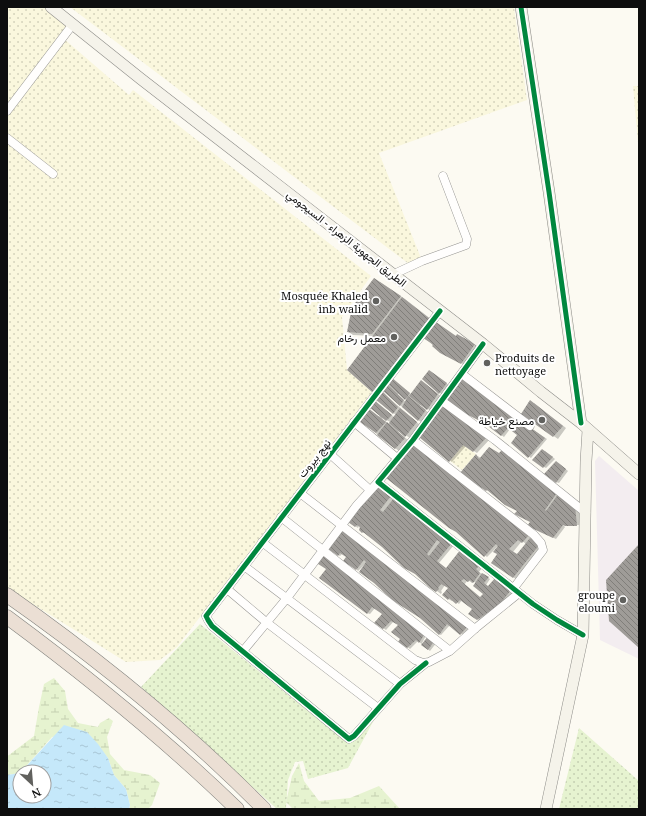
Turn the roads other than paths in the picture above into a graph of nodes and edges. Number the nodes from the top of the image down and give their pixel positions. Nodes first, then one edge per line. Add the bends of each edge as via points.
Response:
1 (51, 7) edge
2 (521, 7) edge
3 (73, 24) junction
4 (7, 111) edge
5 (7, 138) edge
6 (53, 174) dead end
7 (443, 176) dead end
8 (394, 274) junction
9 (440, 311) junction
10 (483, 344) junction
11 (462, 374) junction
12 (442, 401) junction
13 (354, 422) junction
14 (530, 426) dead end
15 (584, 426) junction
16 (413, 440) junction
17 (330, 454) junction
18 (397, 458) junction
19 (639, 474) edge
20 (378, 482) junction
21 (370, 490) junction
22 (300, 493) junction
23 (586, 512) junction
24 (281, 517) junction
25 (341, 526) junction
26 (262, 542) junction
27 (322, 550) junction
28 (244, 566) junction
29 (305, 574) junction
30 (227, 589) junction
31 (516, 591) junction
32 (7, 594) edge
33 (286, 598) junction
34 (7, 618) edge
35 (266, 622) junction
36 (475, 629) junction
37 (583, 634) junction
38 (243, 651) junction
39 (450, 652) junction
40 (426, 663) junction
41 (400, 684) junction
42 (378, 708) junction
43 (237, 809) edge
44 (264, 809) edge
45 (546, 809) edge

1 - 3 main road, الطريق الجهوية الزهراء - السيجومي
2 - 15 main road
3 - 4 street
3 - 8 main road, الطريق الجهوية الزهراء - السيجومي
5 - 6 street
7 - 8 street via 467,239 466,245
8 - 9 main road, الطريق الجهوية الزهراء - السيجومي
9 - 10 main road, الطريق الجهوية الزهراء - السيجومي
9 - 13 street, نهج بيروت
10 - 11 street
10 - 15 main road, الطريق الجهوية الزهراء - السيجومي
11 - 12 street
11 - 14 street
12 - 16 street
12 - 23 street
13 - 17 street, نهج بيروت
13 - 18 street
15 - 19 main road, الطريق الجهوية الزهراء - السيجومي
15 - 23 main road
16 - 18 street
16 - 31 street via 541,543 543,550
17 - 21 street
17 - 22 street, نهج بيروت
18 - 20 street
20 - 21 street
20 - 31 street
21 - 25 street
22 - 24 street, نهج بيروت
22 - 25 street
23 - 37 main road
24 - 26 street, نهج بيروت
24 - 27 street
25 - 27 street
25 - 36 street
26 - 28 street, نهج بيروت
26 - 29 street
27 - 29 street
27 - 39 street via 422,627
28 - 30 street, نهج بيروت
28 - 33 street
29 - 33 street
29 - 40 street via 415,660
30 - 35 street
30 - 38 street, نهج بيروت via 206,618
31 - 36 street
31 - 37 street via 556,620
32 - 44 highway via 122,682 201,748
33 - 35 street
33 - 41 street
34 - 43 highway via 131,713
35 - 38 street
35 - 42 street
36 - 39 street
37 - 45 main road
38 - 42 street via 349,739
39 - 40 street
40 - 41 street
41 - 42 street

